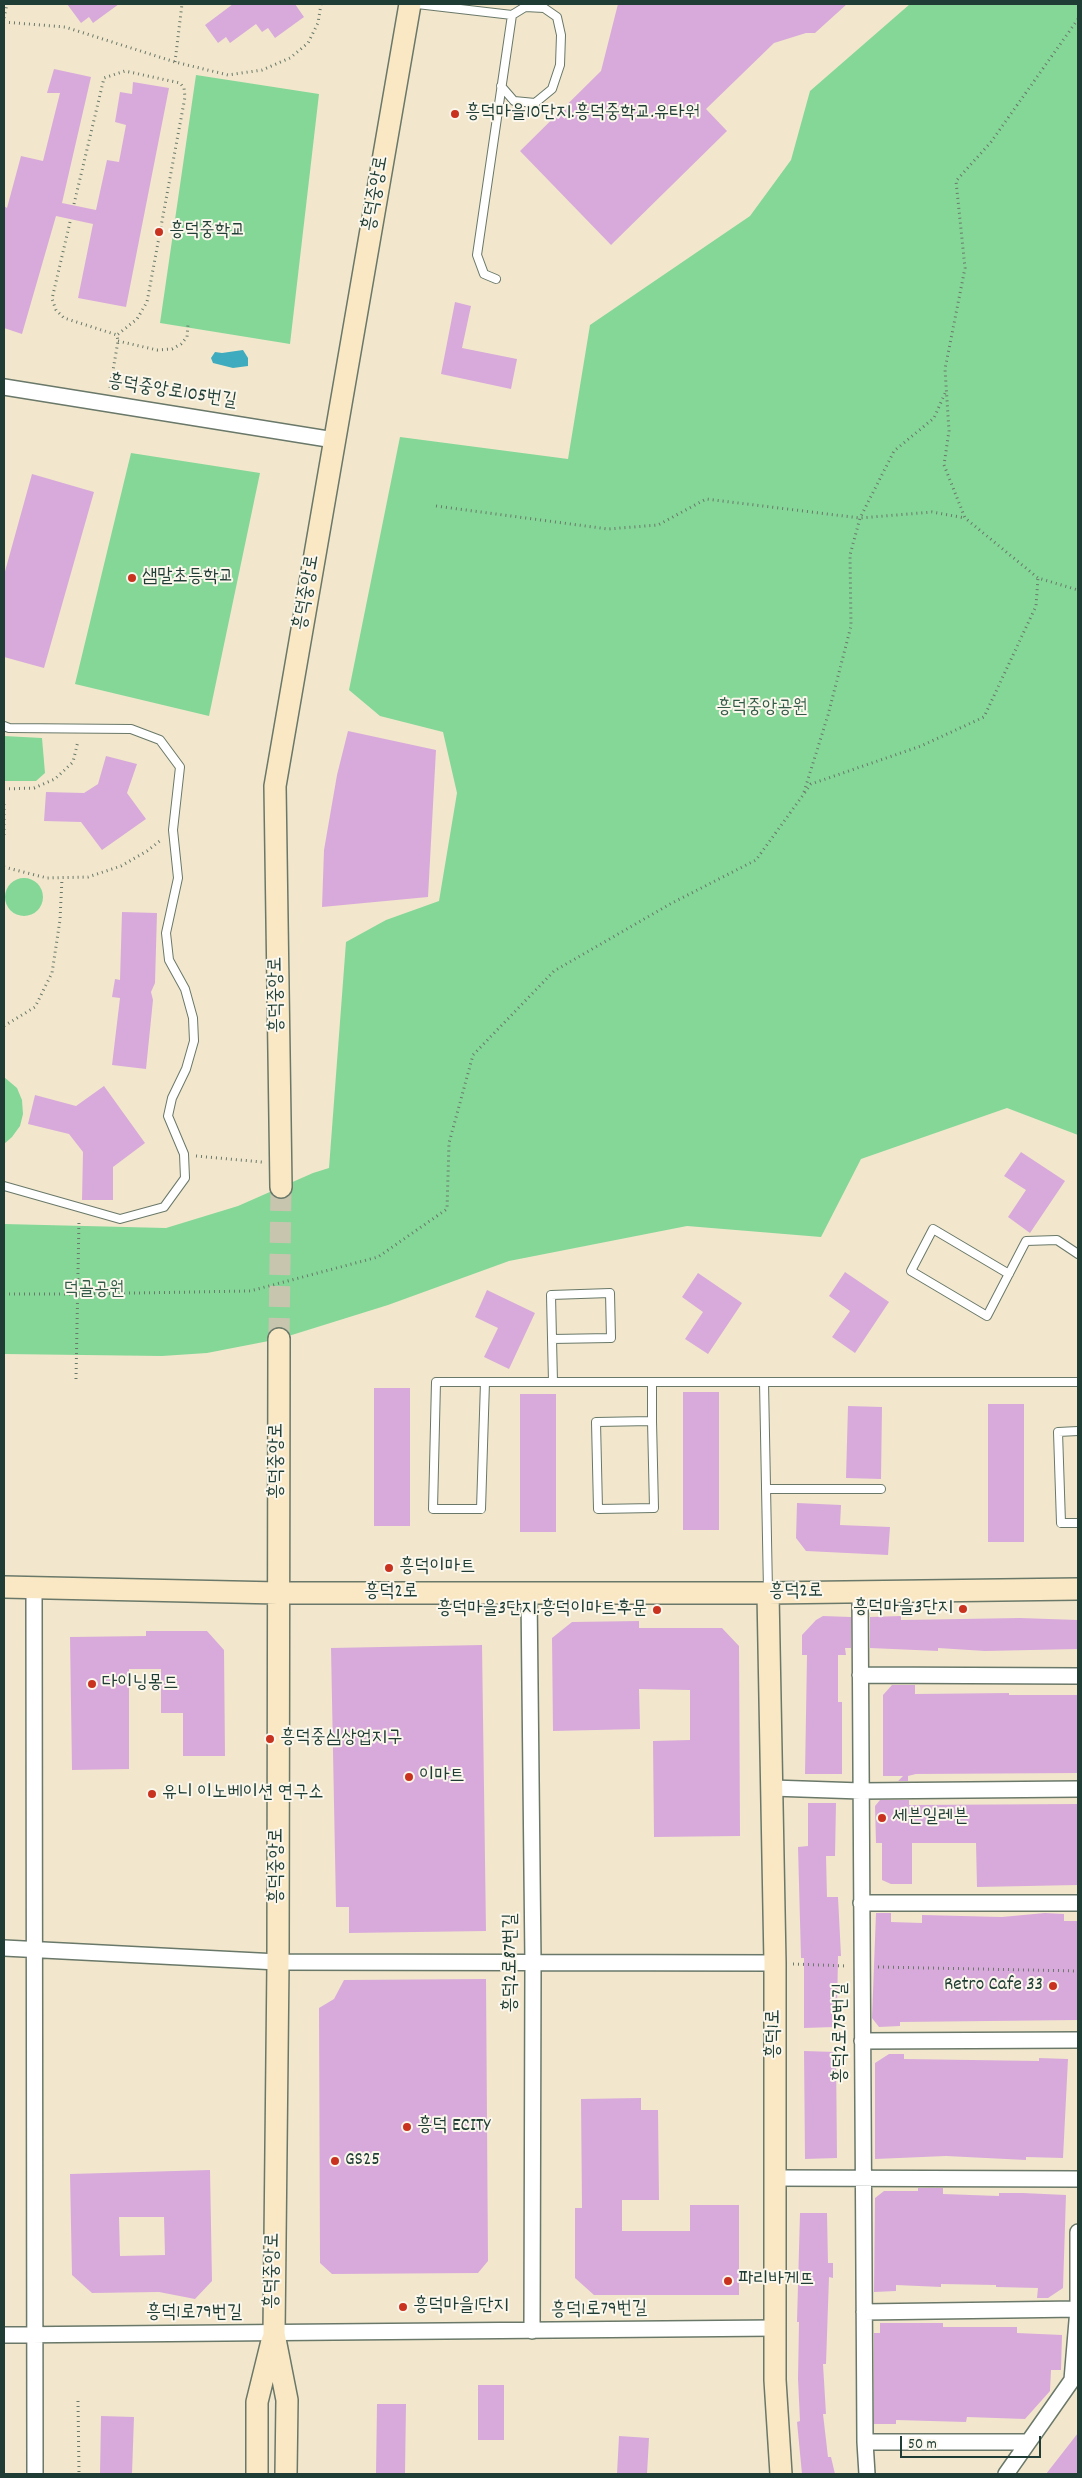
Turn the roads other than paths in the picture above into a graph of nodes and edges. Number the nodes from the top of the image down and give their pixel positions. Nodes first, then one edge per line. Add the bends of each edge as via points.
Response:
1 (410, 4) edge
2 (417, 4) edge
3 (512, 14) junction
4 (500, 86) junction
5 (496, 279) dead end
6 (4, 387) edge
7 (334, 440) junction
8 (4, 726) edge
9 (4, 1186) edge
10 (281, 1187) tunnel mouth
11 (1078, 1254) edge
12 (1009, 1274) junction
13 (279, 1339) tunnel mouth
14 (552, 1339) junction
15 (485, 1382) junction
16 (553, 1382) junction
17 (652, 1382) junction
18 (764, 1382) junction
19 (1078, 1382) edge
20 (652, 1421) junction
21 (1078, 1431) edge
22 (766, 1489) junction
23 (880, 1489) dead end
24 (1078, 1522) edge
25 (4, 1587) edge
26 (34, 1589) junction
27 (1078, 1589) edge
28 (860, 1592) junction
29 (278, 1593) junction
30 (529, 1593) junction
31 (768, 1593) junction
32 (860, 1675) junction
33 (1078, 1676) edge
34 (772, 1788) junction
35 (1078, 1789) edge
36 (861, 1791) junction
37 (862, 1903) junction
38 (1078, 1903) edge
39 (4, 1948) edge
40 (34, 1948) junction
41 (278, 1962) junction
42 (533, 1963) junction
43 (775, 1963) junction
44 (1078, 2040) edge
45 (862, 2041) junction
46 (776, 2178) junction
47 (863, 2178) junction
48 (1078, 2179) edge
49 (1078, 2232) edge
50 (1078, 2309) edge
51 (864, 2312) junction
52 (775, 2328) junction
53 (532, 2332) junction
54 (274, 2334) junction
55 (4, 2335) edge
56 (34, 2335) junction
57 (865, 2442) junction
58 (1028, 2442) junction
59 (35, 2474) edge
60 (256, 2474) edge
61 (286, 2474) edge
62 (782, 2474) edge
63 (868, 2474) edge
64 (1006, 2474) edge

1 - 7 street, 흥덕중앙로
2 - 3 lane
3 - 4 lane
3 - 4 lane via 525,6 544,8 557,17 560,65 552,89 535,103 514,101
4 - 5 lane via 477,255 484,274
6 - 7 street, 흥덕중앙로105번길
7 - 10 street, 흥덕중앙로 via 274,786
8 - 9 lane via 131,729 160,740 180,767 173,830 178,878 166,933 169,960 186,988 194,1041 168,1116 184,1154 186,1178 164,1207 120,1218
11 - 12 lane via 1058,1240 1026,1241
12 - 12 lane via 987,1316 910,1271 933,1229
13 - 29 street, 흥덕중앙로
14 - 14 lane via 551,1295 610,1294 610,1338
14 - 16 lane
15 - 15 lane via 481,1508 433,1508 436,1382
15 - 16 lane
16 - 17 lane
17 - 18 lane
17 - 20 lane
18 - 19 lane
18 - 22 lane
20 - 20 lane via 654,1508 598,1508 596,1422
21 - 24 lane via 1058,1432 1061,1523
22 - 23 lane
22 - 31 lane
25 - 26 street, 흥덕2로
26 - 29 street, 흥덕2로
26 - 40 street
27 - 28 street, 흥덕2로
28 - 31 street, 흥덕2로
28 - 32 street, 흥덕2로75번길
29 - 30 street, 흥덕2로
29 - 41 street, 흥덕중앙로
30 - 31 street, 흥덕2로
30 - 42 street, 흥덕2로87번길
31 - 34 street, 흥덕1로
32 - 33 street
32 - 36 street, 흥덕2로75번길
34 - 36 street
34 - 43 street, 흥덕1로
35 - 36 street
36 - 37 street, 흥덕2로75번길
37 - 38 street
37 - 45 street, 흥덕2로75번길
39 - 40 street
40 - 41 street
40 - 56 street
41 - 42 street
41 - 54 street, 흥덕중앙로
42 - 43 street
42 - 53 street, 흥덕2로87번길
43 - 46 street, 흥덕1로
44 - 45 street
45 - 47 street, 흥덕2로75번길
46 - 47 street
46 - 52 street, 흥덕1로
47 - 48 street
47 - 51 street, 흥덕2로75번길
49 - 50 street
50 - 51 street
50 - 58 street via 1072,2380
51 - 57 street, 흥덕2로75번길
52 - 53 street, 흥덕1로79번길
52 - 62 street, 흥덕1로
53 - 54 street, 흥덕1로79번길
54 - 56 street, 흥덕1로79번길
54 - 60 street, 흥덕중앙로 via 257,2402
54 - 61 street, 흥덕중앙로 via 287,2400
55 - 56 street, 흥덕1로79번길
56 - 59 street
57 - 58 street
57 - 63 street, 흥덕2로75번길
58 - 64 street

